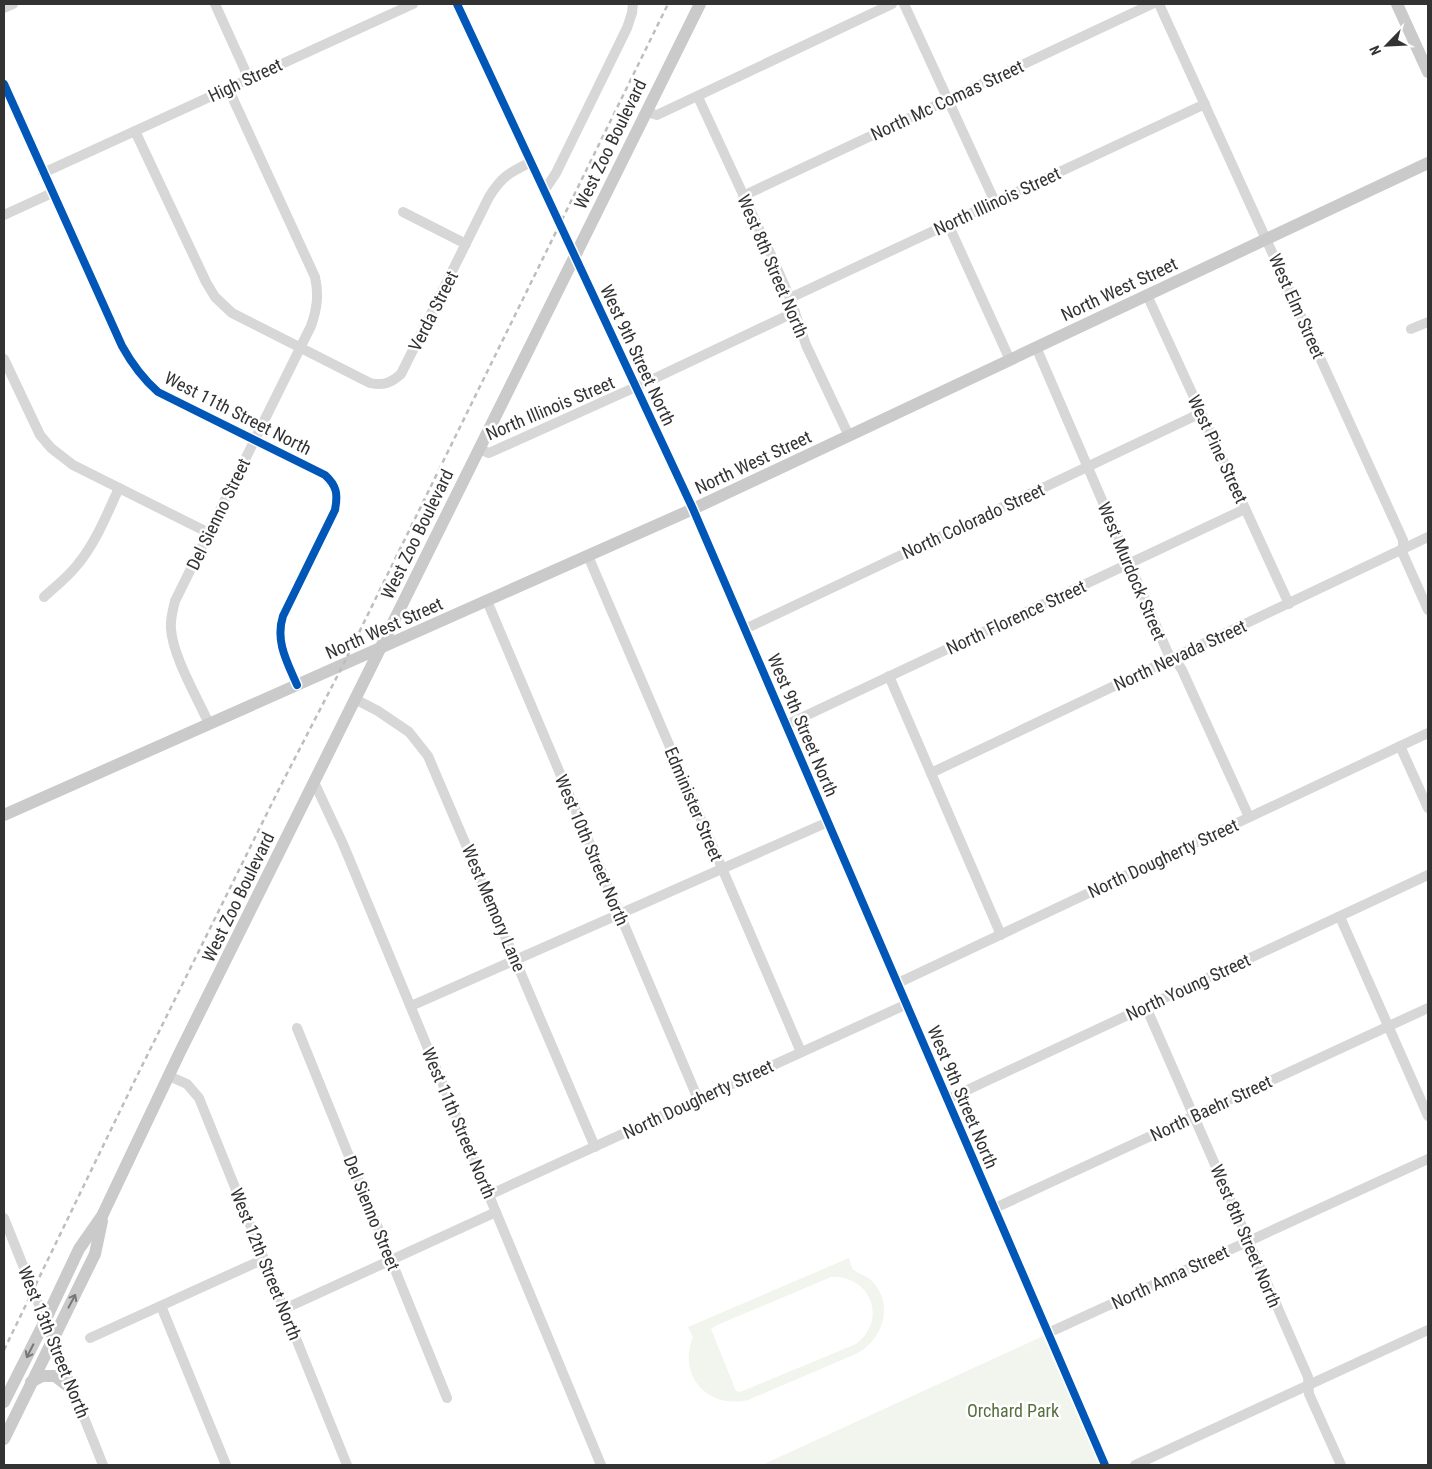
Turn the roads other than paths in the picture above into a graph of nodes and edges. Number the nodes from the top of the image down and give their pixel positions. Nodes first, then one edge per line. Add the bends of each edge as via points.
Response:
1 (13, 4) edge
2 (215, 4) edge
3 (413, 4) edge
4 (457, 4) edge
5 (700, 4) edge
6 (892, 4) edge
7 (904, 4) edge
8 (1152, 4) edge
9 (1160, 4) edge
10 (1397, 4) edge
11 (4, 8) edge
12 (632, 8) edge
13 (1428, 72) edge
14 (249, 79) junction
15 (4, 84) edge
16 (228, 88) junction
17 (698, 97) junction
18 (948, 100) junction
19 (1205, 104) junction
20 (646, 112) junction
21 (135, 131) junction
22 (531, 162) junction
23 (1428, 163) edge
24 (43, 173) junction
25 (544, 190) junction
26 (52, 193) junction
27 (744, 196) junction
28 (995, 202) junction
29 (402, 212) dead end
30 (4, 214) edge
31 (948, 224) junction
32 (1266, 238) junction
33 (466, 244) junction
34 (574, 255) junction
35 (1147, 295) junction
36 (790, 298) junction
37 (795, 312) junction
38 (1428, 322) edge
39 (1411, 329) dead end
40 (1036, 347) junction
41 (300, 348) junction
42 (4, 359) edge
43 (1010, 360) junction
44 (636, 387) junction
45 (1201, 413) junction
46 (849, 436) junction
47 (254, 440) junction
48 (479, 449) junction
49 (1087, 467) junction
50 (120, 488) junction
51 (693, 509) junction
52 (1245, 510) junction
53 (209, 533) junction
54 (1428, 538) edge
55 (1403, 550) junction
56 (588, 556) junction
57 (1128, 563) junction
58 (44, 597) dead end
59 (487, 601) junction
60 (1288, 604) junction
61 (1428, 610) edge
62 (745, 629) junction
63 (381, 648) junction
64 (1173, 659) junction
65 (890, 676) junction
66 (298, 685) junction
67 (355, 699) junction
68 (209, 724) junction
69 (786, 725) junction
70 (1428, 733) edge
71 (1400, 746) junction
72 (931, 773) junction
73 (314, 782) junction
74 (1428, 808) edge
75 (4, 815) edge
76 (1249, 817) junction
77 (828, 822) junction
78 (722, 869) junction
79 (1428, 875) edge
80 (619, 914) junction
81 (1340, 916) junction
82 (1001, 934) junction
83 (516, 960) junction
84 (898, 983) junction
85 (907, 1004) junction
86 (411, 1006) junction
87 (1146, 1007) junction
88 (1428, 1008) edge
89 (1389, 1026) junction
90 (297, 1028) dead end
91 (801, 1052) junction
92 (169, 1076) junction
93 (698, 1099) junction
94 (948, 1099) junction
95 (1194, 1116) junction
96 (1428, 1116) edge
97 (595, 1147) junction
98 (1428, 1158) edge
99 (489, 1195) junction
100 (994, 1208) junction
101 (496, 1212) junction
102 (102, 1216) junction
103 (4, 1218) edge
104 (1249, 1241) junction
105 (264, 1259) junction
106 (391, 1260) junction
107 (161, 1306) junction
108 (284, 1309) junction
109 (45, 1320) junction
110 (1428, 1330) edge
111 (1048, 1333) junction
112 (90, 1338) dead end
113 (53, 1339) junction
114 (31, 1382) junction
115 (1308, 1385) junction
116 (73, 1390) junction
117 (447, 1398) dead end
118 (4, 1402) edge
119 (4, 1438) edge
120 (103, 1465) edge
121 (226, 1465) edge
122 (347, 1465) edge
123 (602, 1465) edge
124 (1105, 1465) edge
125 (1135, 1465) edge
126 (1341, 1465) edge

1 - 11 street
2 - 14 street
3 - 14 street, High Street
4 - 22 street, West 9th Street North
5 - 20 main road, West Zoo Boulevard
6 - 17 street
7 - 18 street
8 - 18 street, North Mc Comas Street
9 - 19 street, West Elm Street
10 - 13 main road
12 - 25 street via 627,28 612,60 556,173
14 - 16 street, High Street
15 - 24 street, West 11th Street North
16 - 21 street, High Street
16 - 41 street, Del Sienno Street via 315,276 318,302
17 - 20 street via 657,115
17 - 27 street, West 8th Street North
18 - 27 street, North Mc Comas Street
18 - 28 street
19 - 28 street, North Illinois Street
19 - 32 street, West Elm Street
20 - 34 main road, West Zoo Boulevard
21 - 24 street, High Street
21 - 41 street via 215,297 232,313
22 - 25 street, West 9th Street North
22 - 33 street, Verda Street via 503,177 496,185
23 - 32 main road, North West Street
24 - 26 street, West 11th Street North
25 - 34 street, West 9th Street North
26 - 30 street
26 - 47 street, West 11th Street North via 136,370 158,392
27 - 36 street, West 8th Street North
28 - 31 street, North Illinois Street
29 - 33 street
31 - 36 street, North Illinois Street
31 - 43 street
32 - 35 main road, North West Street
32 - 55 street, West Elm Street via 1403,540
33 - 41 street, Verda Street via 401,374 394,381 378,385 370,383
34 - 44 street, West 9th Street North
34 - 48 main road, West Zoo Boulevard
35 - 40 main road, North West Street
35 - 45 street, West Pine Street
36 - 37 street, West 8th Street North
37 - 44 street, North Illinois Street
37 - 46 street, West 8th Street North via 806,345
38 - 39 street
40 - 43 main road, North West Street
40 - 49 street, West Murdock Street
41 - 47 street, Del Sienno Street
42 - 50 street via 40,435 51,448 73,465
43 - 46 main road, North West Street
44 - 48 street, North Illinois Street via 489,453
44 - 51 street, West 9th Street North
45 - 49 street, North Colorado Street
45 - 52 street, West Pine Street
46 - 51 main road, North West Street
47 - 53 street, Del Sienno Street
47 - 66 street, West 11th Street North via 325,475 337,492 335,510 280,627 282,648
48 - 63 main road, West Zoo Boulevard
49 - 57 street, West Murdock Street
49 - 62 street, North Colorado Street
50 - 53 street
50 - 58 street via 88,550
51 - 56 main road, North West Street
51 - 62 street, West 9th Street North
52 - 57 street, North Florence Street
52 - 60 street, West Pine Street
53 - 68 street, Del Sienno Street via 175,601 171,627 180,661
54 - 55 street, North Nevada Street
55 - 60 street, North Nevada Street
55 - 61 street, West Elm Street
56 - 59 main road, North West Street
56 - 78 street, Edminister Street
57 - 64 street, West Murdock Street
57 - 65 street, North Florence Street
59 - 63 main road, North West Street
59 - 80 street, West 10th Street North
60 - 64 street, North Nevada Street
62 - 69 street, West 9th Street North
63 - 66 main road, North West Street
63 - 67 main road, West Zoo Boulevard
64 - 72 street, North Nevada Street
64 - 76 street, West Murdock Street via 1179,663
65 - 69 street, North Florence Street
65 - 72 street
66 - 68 main road, North West Street
67 - 73 main road, West Zoo Boulevard
67 - 83 street, West Memory Lane via 409,732 428,756
68 - 75 main road, North West Street
69 - 77 street, West 9th Street North
70 - 71 street, North Dougherty Street
71 - 74 street
71 - 76 street, North Dougherty Street
72 - 82 street
73 - 86 street, West 11th Street North
73 - 92 main road, West Zoo Boulevard
76 - 82 street, North Dougherty Street
77 - 78 street
77 - 84 street, West 9th Street North
78 - 80 street
78 - 91 street, Edminister Street
79 - 81 street, North Young Street
80 - 83 street
80 - 93 street, West 10th Street North
81 - 87 street, North Young Street
81 - 89 street
82 - 84 street, North Dougherty Street
83 - 86 street
83 - 97 street, West Memory Lane
84 - 85 street, West 9th Street North
85 - 91 street, North Dougherty Street
85 - 94 street, West 9th Street North
86 - 99 street, West 11th Street North
87 - 94 street, North Young Street
87 - 95 street, West 8th Street North
88 - 89 street, North Baehr Street
89 - 95 street, North Baehr Street
89 - 96 street
90 - 106 street, Del Sienno Street
91 - 93 street, North Dougherty Street
92 - 102 main road, West Zoo Boulevard
92 - 105 street, West 12th Street North via 187,1084 199,1098
93 - 97 street, North Dougherty Street
94 - 100 street, West 9th Street North
95 - 100 street, North Baehr Street
95 - 104 street, West 8th Street North
97 - 99 street, North Dougherty Street
98 - 104 street, North Anna Street
99 - 101 street, West 11th Street North
100 - 111 street, West 9th Street North
101 - 106 street
101 - 123 street, West 11th Street North
102 - 109 main road, West Zoo Boulevard via 79,1249
113 -> 102 main road, West Zoo Boulevard via 95,1254
103 - 109 street, West 13th Street North
104 - 111 street, North Anna Street
104 - 115 street, West 8th Street North via 1308,1377
105 - 107 street
105 - 108 street, West 12th Street North
106 - 108 street
106 - 117 street, Del Sienno Street
107 - 112 street
107 - 121 street
108 - 122 street, West 12th Street North
109 - 113 street, West 13th Street North
109 -> 118 main road, West Zoo Boulevard
110 - 115 street
111 - 124 street, West 9th Street North
113 - 114 main road, West Zoo Boulevard
113 - 116 street, West 13th Street North
114 - 116 main road via 42,1376 55,1376
114 - 119 main road, West Zoo Boulevard
115 - 125 street
115 - 126 street, West 8th Street North via 1309,1394
116 - 120 street, West 13th Street North

